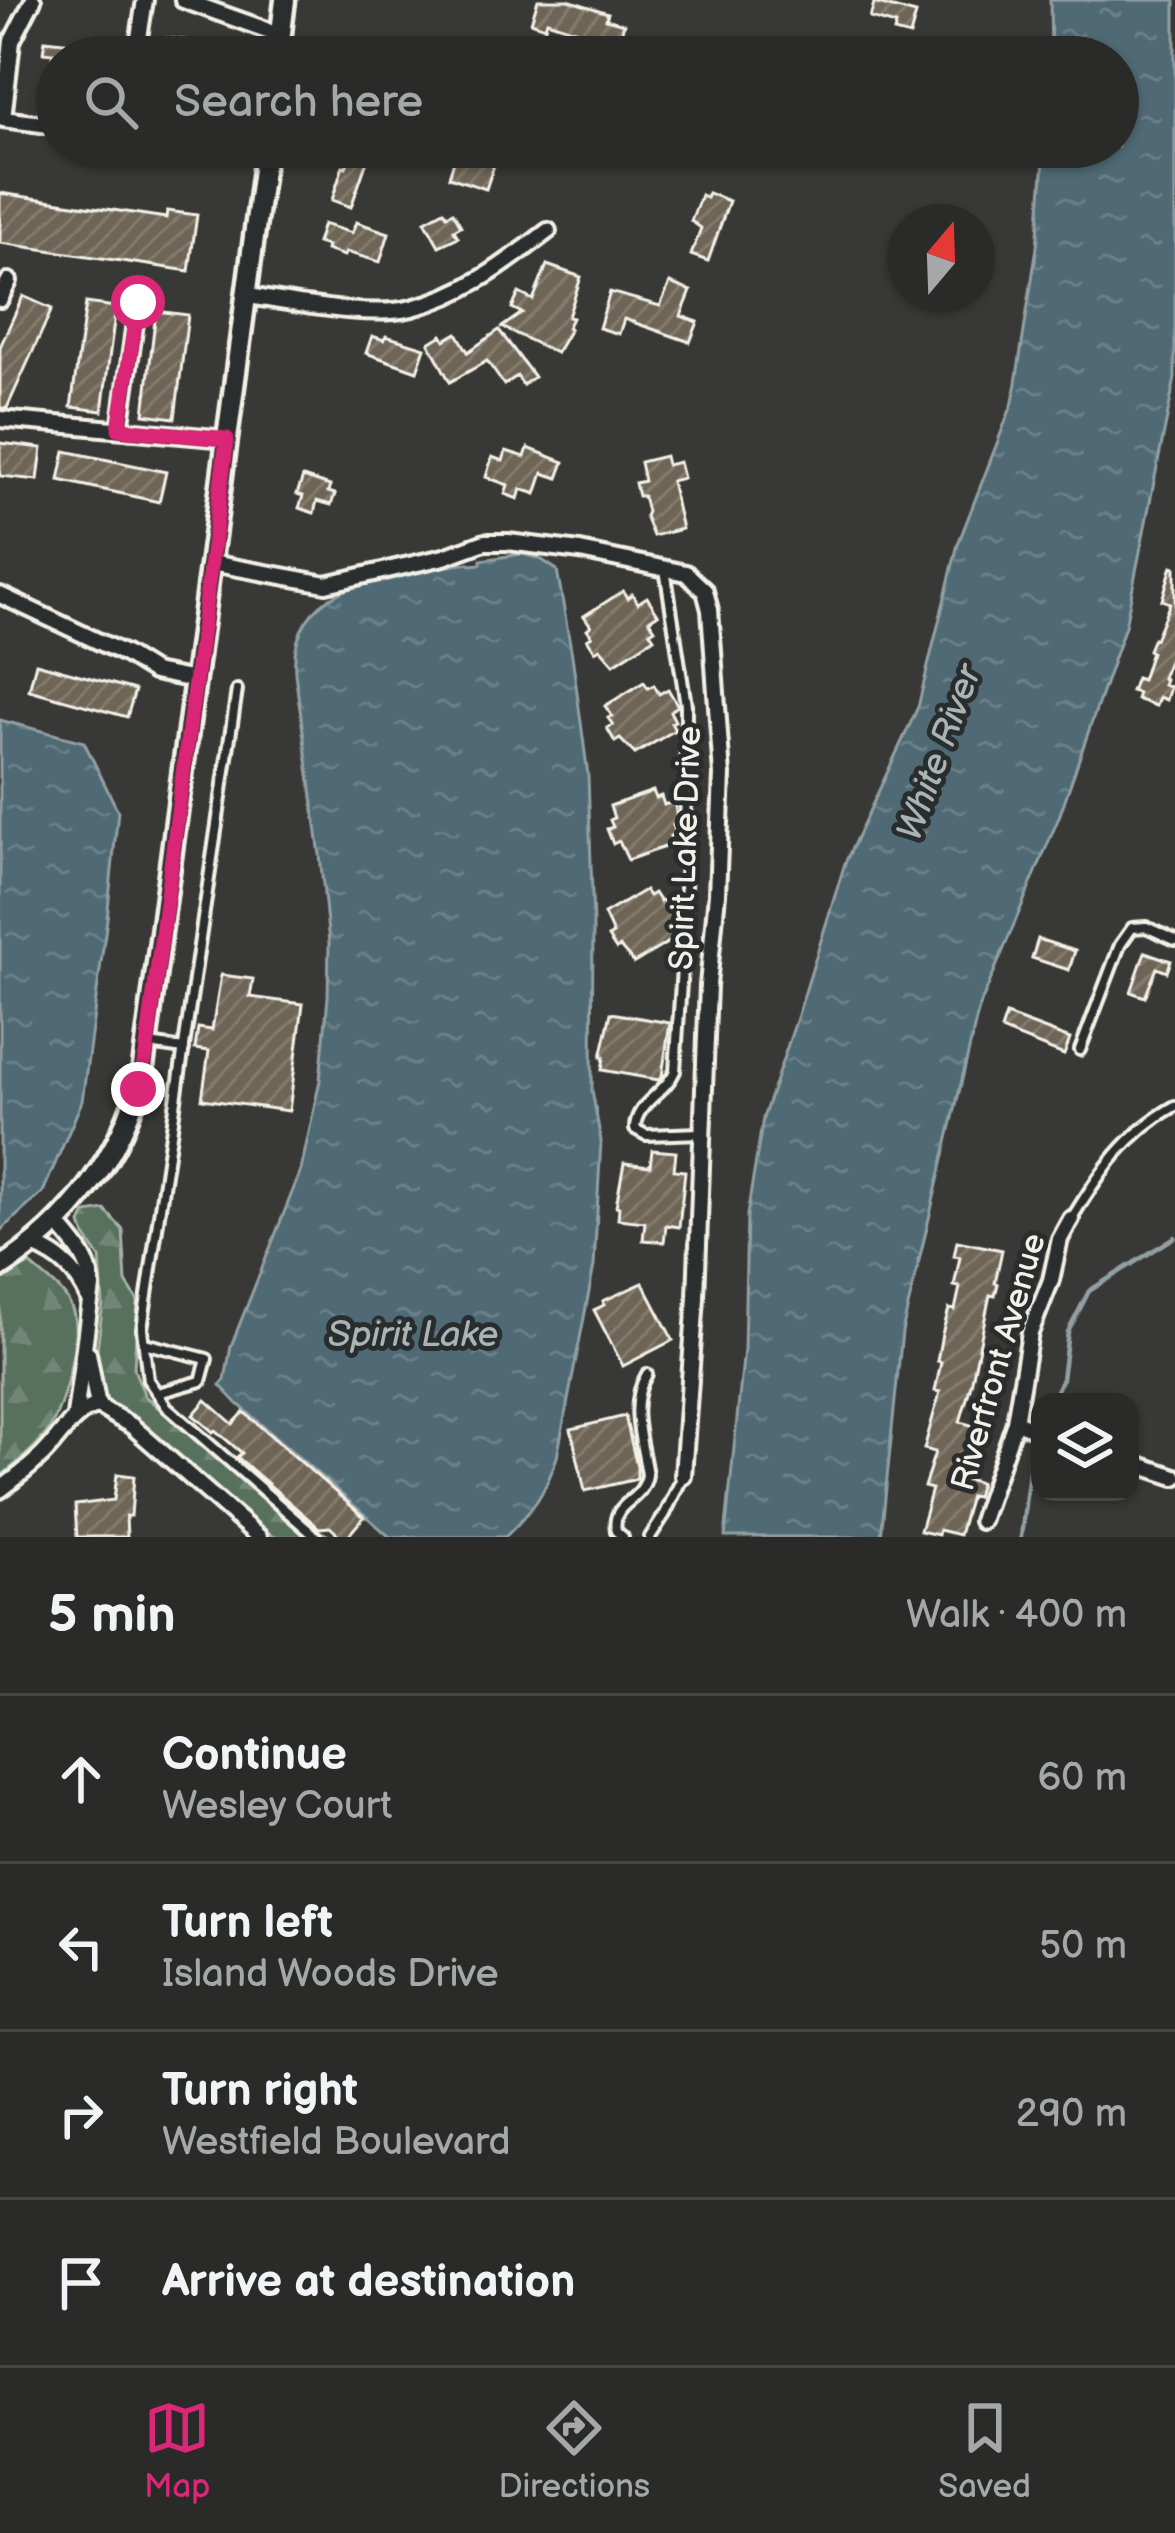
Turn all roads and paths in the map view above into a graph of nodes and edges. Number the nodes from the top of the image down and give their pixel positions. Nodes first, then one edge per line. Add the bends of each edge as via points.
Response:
1 (33, 0) edge
2 (145, 0) edge
3 (183, 0) edge
4 (285, 0) edge
5 (281, 35) joint
6 (139, 36) edge
7 (36, 123) edge
8 (263, 168) edge
9 (548, 231) dead end
10 (8, 281) dead end
11 (247, 296) junction
12 (0, 299) edge
13 (138, 302) dead end
14 (0, 418) edge
15 (119, 429) junction
16 (227, 439) junction
17 (211, 562) junction
18 (664, 568) junction
19 (0, 595) edge
20 (195, 680) junction
21 (237, 690) dead end
22 (1175, 940) edge
23 (147, 1043) junction
24 (184, 1049) junction
25 (1080, 1050) dead end
26 (1175, 1106) edge
27 (701, 1133) junction
28 (1071, 1219) joint
29 (57, 1223) junction
30 (33, 1245) junction
31 (0, 1268) edge
32 (91, 1293) junction
33 (86, 1342) junction
34 (144, 1343) junction
35 (647, 1374) dead end
36 (158, 1393) junction
37 (87, 1410) junction
38 (1015, 1422) junction
39 (1031, 1428) edge
40 (1139, 1465) edge
41 (683, 1476) joint
42 (1175, 1478) edge
43 (0, 1490) edge
44 (981, 1522) dead end
45 (259, 1537) edge
46 (316, 1537) edge
47 (623, 1537) edge
48 (650, 1537) edge

1 - 7 street via 12,41 3,119
2 - 6 street
3 - 5 street
4 - 5 street
8 - 11 street
9 - 11 street via 463,290 408,310
10 - 12 street
11 - 16 street
13 - 15 street
14 - 15 street
15 - 16 street
16 - 17 street
17 - 18 street, Spirit Lake Drive via 326,584 496,542
17 - 20 street
18 - 27 street, Spirit Lake Drive via 693,577 705,591 717,695 722,775
18 - 27 lane via 686,705 685,924 676,1071 638,1112 634,1129
19 - 20 street via 154,672
20 - 23 street
21 - 24 lane
22 - 25 lane via 1132,928
23 - 24 lane
23 - 29 street via 117,1140
24 - 34 lane
26 - 28 lane via 1115,1153
27 - 41 street, Spirit Lake Drive
28 - 38 street, Riverfront Avenue via 1028,1344
29 - 30 street
29 - 32 street via 91,1270
30 - 31 street
30 - 32 street via 70,1267
32 - 33 street
33 - 37 street
33 - 37 street via 80,1366
34 - 36 lane via 148,1380
34 - 36 lane via 207,1359 201,1381
35 - 47 lane via 635,1405 647,1475 614,1519
36 - 46 lane
37 - 43 street
37 - 45 street via 132,1426
38 - 39 street
38 - 44 street, Riverfront Avenue
40 - 42 street
41 - 48 lane

